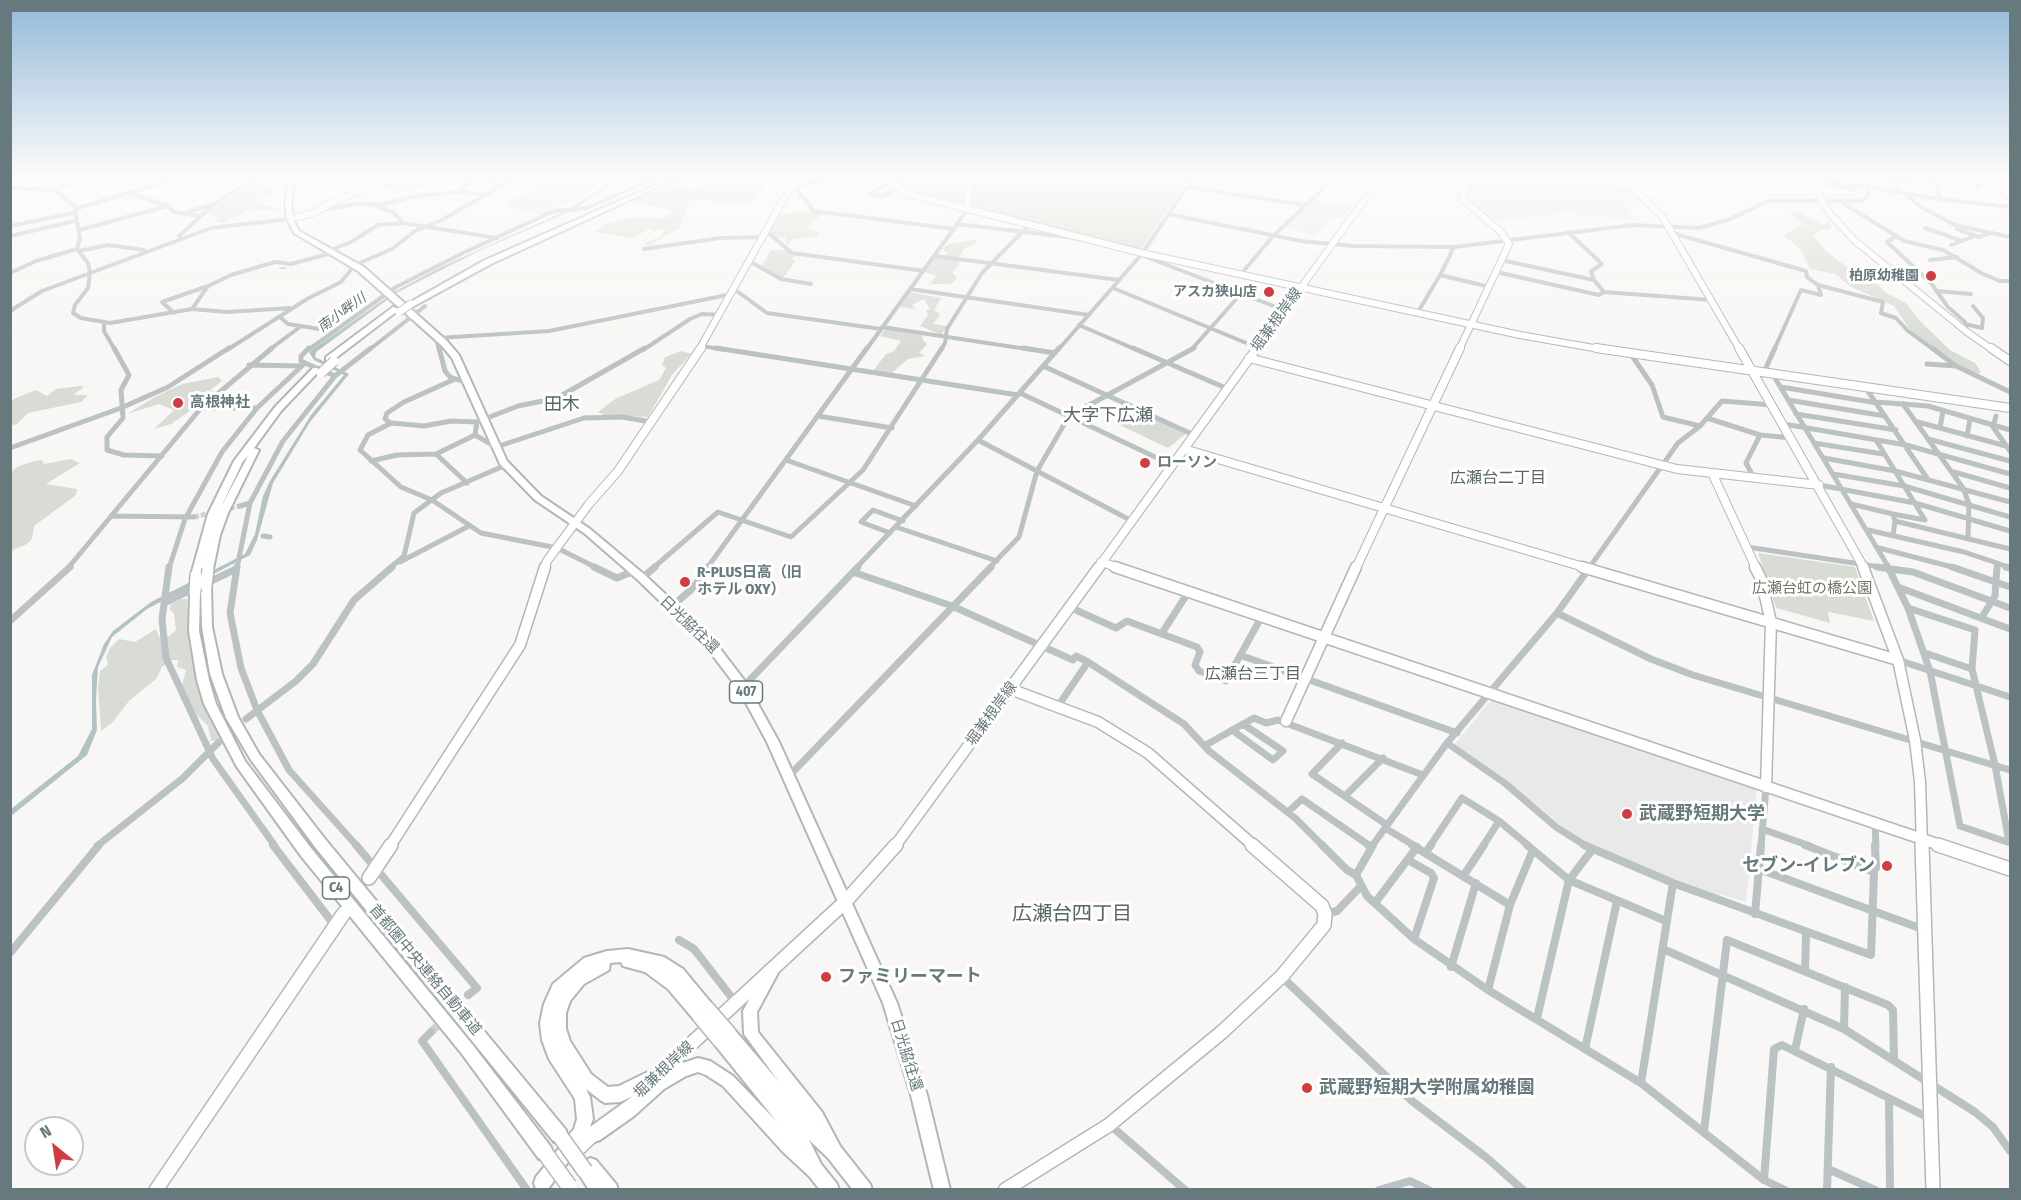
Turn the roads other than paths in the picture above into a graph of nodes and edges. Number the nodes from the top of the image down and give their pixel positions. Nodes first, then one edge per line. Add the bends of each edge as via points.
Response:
1 (80, 234) edge
2 (181, 234) edge
3 (194, 234) edge
4 (299, 234) edge
5 (364, 234) edge
6 (414, 234) edge
7 (472, 234) edge
8 (505, 234) edge
9 (544, 234) edge
10 (550, 234) edge
11 (764, 234) junction
12 (950, 234) edge
13 (1020, 234) edge
14 (1039, 234) edge
15 (1068, 234) edge
16 (1155, 234) edge
17 (1263, 234) edge
18 (1339, 234) edge
19 (1503, 234) edge
20 (1556, 234) edge
21 (1570, 234) edge
22 (1672, 234) edge
23 (1683, 234) edge
24 (1848, 234) edge
25 (1890, 234) edge
26 (1942, 234) edge
27 (1970, 234) edge
28 (1984, 234) edge
29 (1994, 234) edge
30 (1273, 236) junction
31 (1975, 236) junction
32 (1895, 237) junction
33 (2010, 237) edge
34 (496, 238) junction
35 (1091, 240) junction
36 (1962, 241) junction
37 (1508, 242) junction
38 (1332, 244) junction
39 (162, 245) junction
40 (1951, 245) dead end
41 (1454, 247) junction
42 (644, 249) dead end
43 (78, 250) junction
44 (145, 250) junction
45 (330, 252) junction
46 (1142, 254) junction
47 (935, 256) junction
48 (1958, 257) junction
49 (1501, 260) junction
50 (1930, 260) dead end
51 (749, 261) junction
52 (993, 263) junction
53 (355, 265) junction
54 (924, 271) junction
55 (90, 272) junction
56 (1496, 272) junction
57 (10, 273) edge
58 (1241, 274) junction
59 (1440, 275) junction
60 (1255, 278) junction
61 (1119, 280) junction
62 (1594, 280) junction
63 (2000, 281) junction
64 (2010, 281) edge
65 (810, 284) dead end
66 (1818, 285) junction
67 (208, 286) junction
68 (1300, 287) junction
69 (1490, 287) junction
70 (2010, 287) edge
71 (1113, 288) junction
72 (910, 289) junction
73 (1936, 291) junction
74 (733, 292) junction
75 (1604, 292) junction
76 (1241, 294) junction
77 (1971, 294) dead end
78 (967, 298) junction
79 (1712, 300) junction
80 (393, 301) junction
81 (425, 306) dead end
82 (1973, 306) dead end
83 (410, 307) junction
84 (293, 308) junction
85 (192, 309) junction
86 (1284, 310) junction
87 (10, 311) edge
88 (1418, 312) junction
89 (174, 313) junction
90 (721, 315) junction
91 (1089, 315) junction
92 (280, 317) junction
93 (104, 323) junction
94 (1471, 324) junction
95 (1079, 325) junction
96 (300, 327) junction
97 (881, 328) junction
98 (1966, 328) junction
99 (1211, 329) junction
100 (332, 331) junction
101 (437, 336) junction
102 (945, 337) junction
103 (702, 346) junction
104 (1256, 347) junction
105 (1055, 353) junction
106 (1630, 353) junction
107 (1249, 358) junction
108 (2010, 361) edge
109 (1167, 363) junction
110 (303, 364) junction
111 (1928, 364) dead end
112 (249, 365) junction
113 (1043, 366) junction
114 (1956, 366) junction
115 (852, 370) junction
116 (1752, 370) junction
117 (319, 371) junction
118 (1768, 372) junction
119 (335, 376) junction
120 (455, 379) junction
121 (922, 380) junction
122 (468, 383) junction
123 (1780, 387) junction
124 (1865, 387) junction
125 (1228, 389) junction
126 (2010, 392) edge
127 (1019, 394) junction
128 (1106, 395) junction
129 (1788, 400) junction
130 (1876, 402) junction
131 (1903, 404) junction
132 (1772, 405) junction
133 (1431, 406) junction
134 (121, 408) junction
135 (201, 408) junction
136 (257, 408) junction
137 (2010, 408) edge
138 (1943, 411) junction
139 (1796, 414) junction
140 (818, 416) junction
141 (1069, 416) junction
142 (1885, 416) junction
143 (1996, 416) dead end
144 (1707, 418) junction
145 (1970, 419) junction
146 (480, 421) junction
147 (651, 422) junction
148 (1917, 422) junction
149 (391, 423) junction
150 (1784, 424) junction
151 (1700, 426) junction
152 (1993, 427) junction
153 (892, 428) junction
154 (1805, 428) junction
155 (1940, 428) junction
156 (1896, 430) junction
157 (2010, 430) edge
158 (474, 435) junction
159 (1194, 435) junction
160 (1760, 435) junction
161 (1967, 436) junction
162 (1792, 438) junction
163 (1928, 438) junction
164 (978, 440) junction
165 (1876, 440) junction
166 (1814, 443) junction
167 (1906, 445) junction
168 (2006, 446) junction
169 (496, 447) junction
170 (10, 448) edge
171 (1184, 449) junction
172 (2010, 451) edge
173 (436, 454) junction
174 (1883, 454) junction
175 (1940, 454) junction
176 (162, 456) junction
177 (1824, 458) junction
178 (786, 460) junction
179 (371, 461) junction
180 (2010, 461) edge
181 (506, 465) junction
182 (1172, 465) junction
183 (1662, 466) junction
184 (1037, 471) junction
185 (1895, 471) junction
186 (1954, 472) junction
187 (1833, 474) junction
188 (2010, 474) edge
189 (1713, 475) junction
190 (1754, 478) junction
191 (1927, 478) junction
192 (467, 483) junction
193 (849, 483) junction
194 (1819, 485) junction
195 (1904, 486) junction
196 (1963, 488) junction
197 (2010, 488) edge
198 (1842, 489) junction
199 (432, 500) junction
200 (2010, 502) edge
201 (250, 503) junction
202 (1915, 503) junction
203 (1851, 504) junction
204 (1969, 504) junction
205 (240, 506) tunnel mouth
206 (916, 506) junction
207 (1384, 508) junction
208 (111, 516) junction
209 (194, 517) tunnel mouth
210 (1894, 517) junction
211 (2010, 517) edge
212 (185, 519) junction
213 (1970, 519) junction
214 (743, 520) junction
215 (903, 521) junction
216 (1132, 521) junction
217 (574, 524) junction
218 (469, 526) junction
219 (896, 527) junction
220 (1868, 530) junction
221 (2010, 531) edge
222 (890, 533) junction
223 (263, 536) dead end
224 (1893, 536) junction
225 (270, 537) dead end
226 (1968, 538) junction
227 (1747, 547) junction
228 (557, 548) junction
229 (1879, 548) junction
230 (2010, 549) edge
231 (997, 561) junction
232 (1101, 562) junction
233 (1862, 563) junction
234 (1997, 563) junction
235 (396, 565) junction
236 (1888, 567) junction
237 (2010, 568) edge
238 (236, 569) junction
239 (1591, 569) junction
240 (854, 572) junction
241 (638, 575) junction
242 (1996, 581) junction
243 (1898, 587) junction
244 (2010, 587) edge
245 (201, 589) junction
246 (1189, 591) junction
247 (1993, 600) junction
248 (166, 602) junction
249 (952, 606) junction
250 (671, 607) junction
251 (1069, 608) junction
252 (1908, 608) junction
253 (2010, 608) edge
254 (1557, 613) junction
255 (1262, 616) junction
256 (1982, 617) junction
257 (10, 621) edge
258 (1771, 622) junction
259 (2010, 629) edge
260 (1162, 633) junction
261 (1323, 637) junction
262 (1042, 645) junction
263 (1925, 653) junction
264 (1240, 655) junction
265 (1898, 660) junction
266 (1088, 662) junction
267 (1972, 669) junction
268 (1930, 671) junction
269 (1305, 679) junction
270 (1976, 686) junction
271 (743, 687) junction
272 (1010, 689) junction
273 (1490, 694) junction
274 (2010, 697) edge
275 (1771, 699) junction
276 (1058, 706) junction
277 (257, 710) junction
278 (246, 719) dead end
279 (1286, 721) junction
280 (1243, 724) junction
281 (1232, 730) junction
282 (1456, 733) junction
283 (1915, 740) junction
284 (219, 742) dead end
285 (1342, 743) junction
286 (1447, 743) junction
287 (1204, 746) junction
288 (1947, 750) junction
289 (210, 751) junction
290 (1383, 758) junction
291 (1995, 765) junction
292 (2010, 770) edge
293 (1423, 775) junction
294 (788, 778) junction
295 (1766, 787) junction
296 (1345, 796) junction
297 (1288, 812) junction
298 (1499, 821) junction
299 (1875, 824) junction
300 (1386, 826) junction
301 (1762, 829) junction
302 (1923, 840) junction
303 (2010, 843) edge
304 (1371, 847) junction
305 (1417, 847) junction
306 (1533, 850) junction
307 (1592, 850) junction
308 (1426, 852) junction
309 (1408, 860) junction
310 (376, 867) junction
311 (1759, 869) junction
312 (1872, 869) junction
313 (2010, 869) edge
314 (1356, 875) junction
315 (1464, 875) junction
316 (369, 878) dead end
317 (1569, 880) junction
318 (1476, 883) junction
319 (1673, 883) junction
320 (1361, 886) junction
321 (1617, 901) junction
322 (845, 902) junction
323 (1375, 903) junction
324 (1510, 905) junction
325 (1873, 911) junction
326 (344, 913) dead end
327 (1325, 914) junction
328 (1755, 914) junction
329 (1666, 921) junction
330 (335, 927) junction
331 (1926, 930) junction
332 (1806, 934) junction
333 (1414, 939) junction
334 (679, 940) dead end
335 (1663, 949) junction
336 (10, 953) edge
337 (1451, 967) junction
338 (772, 971) junction
339 (1805, 971) junction
340 (1723, 974) junction
341 (1282, 976) junction
342 (1845, 987) junction
343 (1488, 990) junction
344 (468, 995) dead end
345 (736, 1003) junction
346 (1804, 1009) junction
347 (704, 1012) junction
348 (1537, 1018) junction
349 (1844, 1029) junction
350 (431, 1032) dead end
351 (724, 1037) junction
352 (1585, 1049) junction
353 (1795, 1050) junction
354 (1894, 1059) junction
355 (1831, 1067) junction
356 (656, 1076) junction
357 (1641, 1083) junction
358 (1930, 1084) junction
359 (1889, 1099) junction
360 (1930, 1118) junction
361 (1109, 1125) junction
362 (1704, 1131) junction
363 (594, 1134) junction
364 (2010, 1151) edge
365 (834, 1152) junction
366 (587, 1168) junction
367 (1828, 1169) junction
368 (815, 1170) junction
369 (1764, 1180) junction
370 (539, 1186) edge
371 (570, 1188) edge
372 (156, 1190) edge
373 (527, 1190) edge
374 (599, 1190) edge
375 (610, 1190) edge
376 (831, 1190) edge
377 (864, 1190) edge
378 (942, 1190) edge
379 (1005, 1190) edge
380 (1185, 1190) edge
381 (1379, 1190) edge
382 (1429, 1190) edge
383 (1523, 1190) edge
384 (1785, 1190) edge
385 (1827, 1190) edge
386 (1875, 1190) edge
387 (1890, 1190) edge
388 (1933, 1190) edge

1 - 43 street
2 - 39 street
3 - 39 street
4 - 45 highway, 日光脇往還 / 407
5 - 45 street
6 - 53 street via 392,249
7 - 34 street
8 - 34 street
9 - 83 highway via 490,258
10 - 83 highway via 488,262
11 - 42 street
11 - 51 street
11 - 54 street via 792,253
12 - 47 street
13 - 52 street
14 - 35 street
15 - 35 street
16 - 46 street
17 - 30 street
18 - 38 street, 堀兼根岸線
19 - 37 street
20 - 37 street
21 - 62 street via 1602,264 1591,272
22 - 79 street
23 - 66 street via 1806,271 1807,277
24 - 98 street
25 - 32 street
26 - 36 street
27 - 31 street
28 - 31 street
29 - 33 street
30 - 38 street
30 - 58 street
31 - 36 street
32 - 48 street
32 - 73 street via 1887,242
34 - 80 street
35 - 46 street
36 - 40 street
37 - 41 street
37 - 49 street
38 - 41 street
38 - 68 street, 堀兼根岸線
39 - 44 street
41 - 59 street
43 - 44 street via 108,245
43 - 55 street
43 - 57 street via 36,261
44 - 55 street
45 - 53 highway, 日光脇往還 / 407
45 - 67 street via 291,264 275,262
46 - 58 street
46 - 61 street
46 - 76 street
47 - 52 street
47 - 54 street
48 - 50 street
48 - 63 street via 1971,268
49 - 56 street
49 - 62 street
51 - 65 street via 781,279
51 - 74 street
52 - 61 street
52 - 78 street
53 - 80 highway, 日光脇往還 / 407
53 - 84 street via 345,279
54 - 72 street
55 - 87 street via 29,297
55 - 93 street via 88,288 73,314
56 - 69 street
56 - 75 street via 1599,295
58 - 60 street
59 - 69 street
59 - 88 street
60 - 68 street
60 - 76 street
61 - 71 street
62 - 75 street
63 - 64 street
63 - 70 street
66 - 114 street via 1883,302 1881,313 1896,318
66 - 118 street via 1821,295 1802,290
67 - 85 street
67 - 89 street via 162,302
68 - 86 street, 堀兼根岸線
68 - 88 street
69 - 94 street
71 - 91 street
71 - 99 street
72 - 78 street
72 - 97 street
73 - 77 street
73 - 98 street
74 - 90 street
74 - 97 street via 766,313
74 - 101 street via 549,331
75 - 79 street
76 - 86 street
76 - 99 street
78 - 91 street
78 - 102 street
79 - 116 street
80 - 83 highway, 日光脇往還 / 407
80 - 100 street
80 - 117 highway, 首都圏中央連絡自動車道 / C4, bridge
81 - 83 street
82 - 98 street via 1983,318 1982,328
83 - 101 highway, 日光脇往還 / 407
83 - 119 street
84 - 85 street via 227,312
84 - 92 street
85 - 89 street
86 - 104 street, 堀兼根岸線
88 - 94 street
89 - 93 street
90 - 103 street
90 - 146 street via 702,314 690,319 632,357 557,398 518,406
91 - 95 street
92 - 96 street via 285,323
92 - 134 street via 168,387
93 - 134 street via 129,375 121,390
94 - 106 street
94 - 133 street
95 - 105 street
95 - 109 street
96 - 100 street
96 - 112 street
97 - 102 street
97 - 115 street
98 - 108 street
99 - 104 street
99 - 109 street via 1194,348
100 - 110 street via 304,352 300,358
101 - 120 street via 445,371
101 - 122 highway, 日光脇往還 / 407 via 456,357
102 - 105 street
102 - 121 street
103 - 115 street
103 - 147 street
104 - 107 street, 堀兼根岸線
105 - 113 street
106 - 116 street
106 - 151 street via 1652,384 1663,417
107 - 125 street, 堀兼根岸線
107 - 133 street
109 - 125 street
109 - 128 street
110 - 112 street
110 - 119 street
110 - 136 street
111 - 114 street
112 - 135 street
113 - 127 street
113 - 128 street
114 - 126 street
115 - 121 street
115 - 140 street
116 - 118 street
116 - 132 street
117 - 245 highway, 首都圏中央連絡自動車道 / C4, bridge via 249,460 219,524
117 - 245 highway, 首都圏中央連絡自動車道 / C4, bridge via 278,409 239,461 213,514 196,575
118 - 123 street
118 - 124 street
119 - 201 street via 283,441
120 - 122 street
120 - 149 street via 396,406 384,417
121 - 127 street
121 - 153 street
122 - 146 highway, 日光脇往還 / 407
123 - 129 street
123 - 130 street
124 - 130 street
124 - 137 street
125 - 159 street, 堀兼根岸線
127 - 141 street
127 - 164 street
128 - 141 street
128 - 159 street
129 - 139 street
129 - 142 street
130 - 131 street
130 - 142 street
131 - 138 street
131 - 148 street
132 - 144 street via 1722,401
132 - 150 street
133 - 183 street
133 - 207 street
134 - 170 street
134 - 176 street via 123,418 107,437 107,450 124,455
135 - 136 street
135 - 176 street
136 - 212 street via 222,452
138 - 145 street
138 - 155 street
139 - 154 street
139 - 156 street
140 - 153 street
140 - 178 street
141 - 182 street
141 - 184 street
142 - 156 street
143 - 152 street
144 - 151 street
144 - 160 street
145 - 152 street
145 - 161 street
146 - 149 street via 430,426
146 - 158 street
146 - 169 highway, 日光脇往還 / 407
147 - 169 street via 622,417 584,418
147 - 217 street via 618,471
148 - 155 street
148 - 163 street
149 - 179 street via 368,435 363,443 361,453
150 - 154 street
150 - 162 street
151 - 183 street via 1678,443
152 - 157 street
152 - 168 street
153 - 193 street via 863,470
154 - 165 street
154 - 166 street
155 - 161 street
156 - 167 street
158 - 169 street
158 - 173 street
159 - 171 street, 堀兼根岸線
160 - 162 street
160 - 190 street via 1746,463
161 - 168 street
162 - 194 street
163 - 175 street
163 - 180 street
164 - 184 street
164 - 206 street
165 - 167 street
165 - 174 street
166 - 174 street
166 - 177 street
167 - 175 street
167 - 191 street
168 - 172 street
169 - 181 highway, 日光脇往還 / 407
171 - 182 street, 堀兼根岸線
171 - 207 street
173 - 179 street via 397,455
173 - 192 street
174 - 185 street
175 - 186 street
175 - 188 street
176 - 208 street
177 - 185 street
177 - 187 street
178 - 193 street
178 - 214 street
179 - 199 street via 400,487
181 - 192 street
181 - 217 highway, 日光脇往還 / 407 via 538,498
182 - 216 street, 堀兼根岸線
183 - 189 street
183 - 239 street
184 - 216 street
184 - 231 street via 1023,531
185 - 191 street
185 - 195 street
186 - 196 street
186 - 197 street
187 - 195 street
187 - 198 street
189 - 190 street
189 - 227 street
190 - 194 street
191 - 196 street
192 - 199 street
193 - 206 street
193 - 214 street via 791,537
194 - 198 street
194 - 233 street
195 - 202 street
195 - 204 street
196 - 200 street
196 - 204 street
198 - 202 street
198 - 203 street
199 - 218 street
199 - 235 street via 414,513 407,548
201 - 205 street
201 - 238 street
202 - 210 street via 1925,520
202 - 213 street
203 - 210 street
203 - 220 street
204 - 211 street
204 - 213 street
206 - 215 street
207 - 239 street
207 - 261 street
208 - 212 street
208 - 257 street via 61,577
209 - 212 street
210 - 224 street
210 - 226 street
212 - 248 street via 170,560
213 - 221 street
213 - 226 street
214 - 241 street via 718,512
214 - 250 street via 692,589
215 - 219 street
215 - 222 street via 873,510 861,522
216 - 232 street, 堀兼根岸線
217 - 228 street
217 - 241 highway, 日光脇往還 / 407
218 - 228 street via 481,533
218 - 235 street
219 - 222 street
219 - 231 street
220 - 224 street
220 - 229 street
222 - 240 street
223 - 225 street
224 - 234 street
226 - 230 street
227 - 233 street
227 - 258 street via 1761,579
228 - 241 street via 617,579
228 - 310 street via 540,578 520,645
229 - 236 street
229 - 242 street
231 - 249 street
232 - 246 street
232 - 251 street, 堀兼根岸線
233 - 236 street
233 - 265 street
234 - 237 street
234 - 242 street
235 - 277 street via 354,600 313,664
236 - 243 street
236 - 247 street via 1932,577
238 - 248 street
238 - 277 street via 230,613 241,668
239 - 254 street
239 - 258 street
240 - 249 street
240 - 271 street
241 - 250 highway, 日光脇往還 / 407
242 - 244 street
242 - 247 street
243 - 252 street
243 - 256 street
245 - 366 highway, 首都圏中央連絡自動車道 / C4, bridge via 216,674 232,718 255,757 320,843
245 - 371 highway, 首都圏中央連絡自動車道 / C4, bridge via 194,631 203,680 210,704 241,764 306,852 467,1049
246 - 255 street
246 - 260 street
247 - 253 street
247 - 256 street
248 - 289 street via 162,619 166,658
249 - 262 street
249 - 294 street
250 - 271 highway, 日光脇往還 / 407 via 717,651
251 - 260 street via 1116,628 1127,621
251 - 262 street, 堀兼根岸線
252 - 263 street
252 - 267 street via 1975,630
254 - 273 street
254 - 275 street via 1651,659
255 - 261 street
255 - 264 street
256 - 259 street
258 - 265 street
258 - 275 street
260 - 264 street via 1197,646 1200,652 1195,665 1199,671 1226,681
261 - 269 street
261 - 273 street
262 - 266 street via 1073,660 1076,656
262 - 272 street, 堀兼根岸線
263 - 267 street
263 - 268 street
264 - 269 street
265 - 268 street
265 - 283 street
266 - 276 street
266 - 287 street via 1165,710
267 - 270 street
268 - 270 street
268 - 288 street
269 - 279 street
269 - 282 street
270 - 274 street
270 - 291 street
271 - 294 highway, 日光脇往還 / 407
272 - 276 street
272 - 322 street, 堀兼根岸線 via 911,826
273 - 282 street
273 - 295 street
275 - 283 street
275 - 295 street
276 - 327 street via 1116,731 1167,766 1322,906
277 - 278 street
277 - 310 street via 289,770
279 - 280 street via 1266,723 1254,718
279 - 285 street
280 - 281 street
280 - 281 street via 1282,751 1273,760
281 - 287 street
282 - 286 street
283 - 288 street
283 - 302 street
284 - 289 street
285 - 290 street
285 - 296 street via 1312,774
286 - 293 street
286 - 307 street
287 - 297 street
288 - 291 street
288 - 303 street via 1960,826
289 - 330 street via 238,798
289 - 336 street via 168,790 101,842
290 - 293 street
290 - 296 street
291 - 292 street
291 - 303 street
293 - 300 street
294 - 322 highway, 日光脇往還 / 407
295 - 299 street
295 - 301 street
296 - 300 street
297 - 304 street via 1302,799
297 - 314 street
298 - 306 street
298 - 308 street via 1462,798
298 - 315 street
299 - 302 street
299 - 312 street via 1876,868
300 - 304 street
300 - 305 street
301 - 311 street
301 - 312 street
302 - 313 street
302 - 331 street
304 - 314 street
305 - 308 street
305 - 309 street
306 - 317 street
306 - 324 street
307 - 317 street
307 - 319 street
308 - 315 street
309 - 323 street
309 - 333 street via 1434,878
310 - 316 street
310 - 344 street via 477,988
311 - 325 street
311 - 328 street
312 - 325 street
314 - 320 street
315 - 318 street
317 - 321 street
317 - 348 street
318 - 324 street
318 - 337 street
319 - 328 street
319 - 329 street
320 - 323 street
320 - 327 street via 1337,911
321 - 329 street
321 - 352 street
322 - 338 street, 堀兼根岸線
322 - 378 highway, 日光脇往還 / 407 via 903,1040
323 - 333 street
324 - 343 street
325 - 331 street
325 - 332 street via 1872,955
326 - 330 street
327 - 341 street via 1323,925
328 - 332 street
329 - 335 street
330 - 372 street
331 - 358 street
332 - 339 street
333 - 337 street
334 - 345 street via 708,964
335 - 340 street
335 - 357 street
337 - 343 street
338 - 345 street, 堀兼根岸線
338 - 365 highway via 750,1011 751,1034 816,1118
339 - 340 street via 1727,940
339 - 342 street
340 - 346 street
340 - 362 street
341 - 361 street via 1222,1032
341 - 383 street via 1412,1101
342 - 349 street
342 - 354 street via 1893,1010
343 - 348 street
345 - 356 street, 堀兼根岸線
346 - 349 street
346 - 353 street
347 - 351 highway, bridge
347 - 356 highway via 673,984 638,962 596,968 579,979 564,997 559,1013 563,1044 574,1065 595,1089 605,1095 620,1094
347 - 370 highway via 678,974 659,962 637,956 606,957 589,963 558,989 549,1013 549,1040 582,1097 585,1119 580,1134
348 - 352 street
349 - 354 street
350 - 373 street via 422,1041
351 - 365 highway
351 - 368 highway via 798,1135
352 - 357 street
353 - 355 street
353 - 369 street via 1782,1045 1774,1049
354 - 358 street
355 - 359 street
355 - 367 street
356 - 363 street, 堀兼根岸線
357 - 362 street
358 - 360 street
358 - 364 street via 1993,1127
359 - 360 street
359 - 387 street
360 - 388 street
361 - 379 street
361 - 380 street
362 - 369 street
363 - 368 highway via 659,1084 698,1065 710,1068 728,1082
363 - 370 street, 堀兼根岸線
365 - 377 highway
366 - 374 highway, 首都圏中央連絡自動車道 / C4
366 - 375 highway
367 - 385 street
367 - 386 street
368 - 376 highway
369 - 384 street
381 - 382 street via 1410,1181

